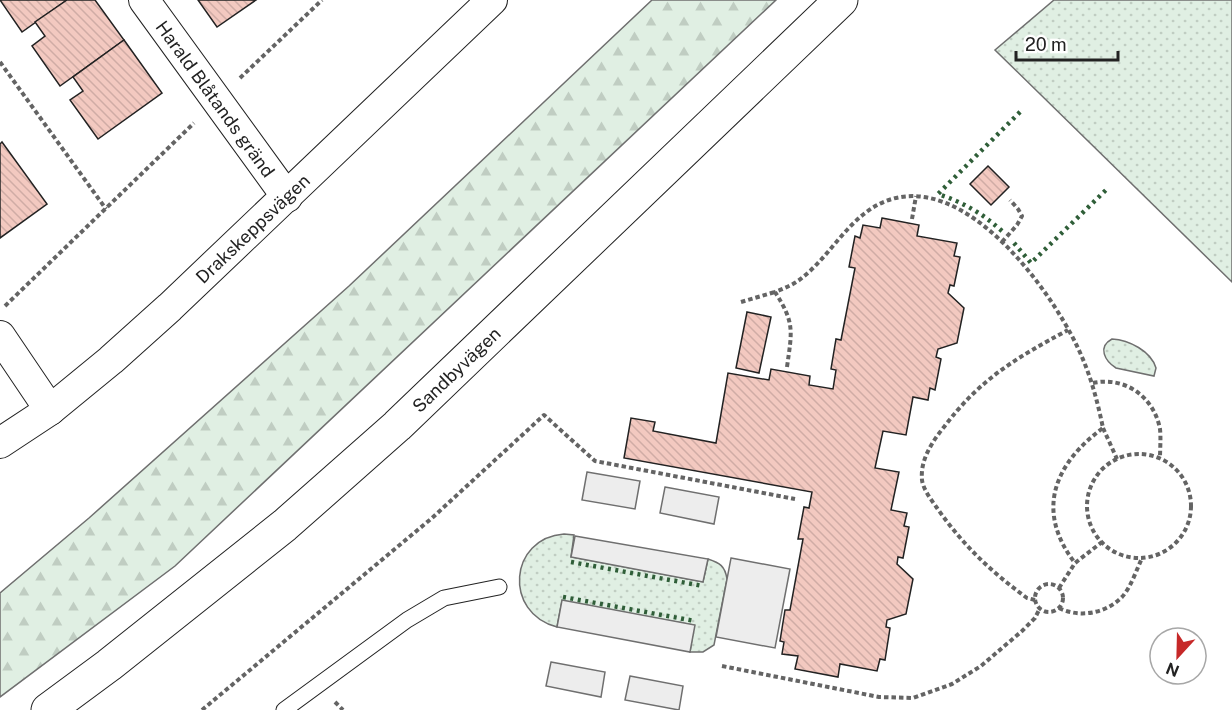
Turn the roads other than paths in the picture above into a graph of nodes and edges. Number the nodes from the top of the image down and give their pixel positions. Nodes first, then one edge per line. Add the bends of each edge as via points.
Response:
1 (144, 0) edge
2 (492, 0) edge
3 (841, 0) edge
4 (287, 197) junction
5 (0, 336) edge
6 (50, 410) junction
7 (0, 443) edge
8 (500, 587) dead end
9 (48, 710) edge
10 (284, 710) edge

1 - 4 street, Harald Blåtands gränd
2 - 4 street, Drakskeppsvägen
3 - 9 main road, Sandbyvägen via 397,426 285,525
4 - 6 street, Drakskeppsvägen via 162,315
5 - 6 street
6 - 7 street, Drakskeppsvägen
8 - 10 lane via 444,598 407,620

